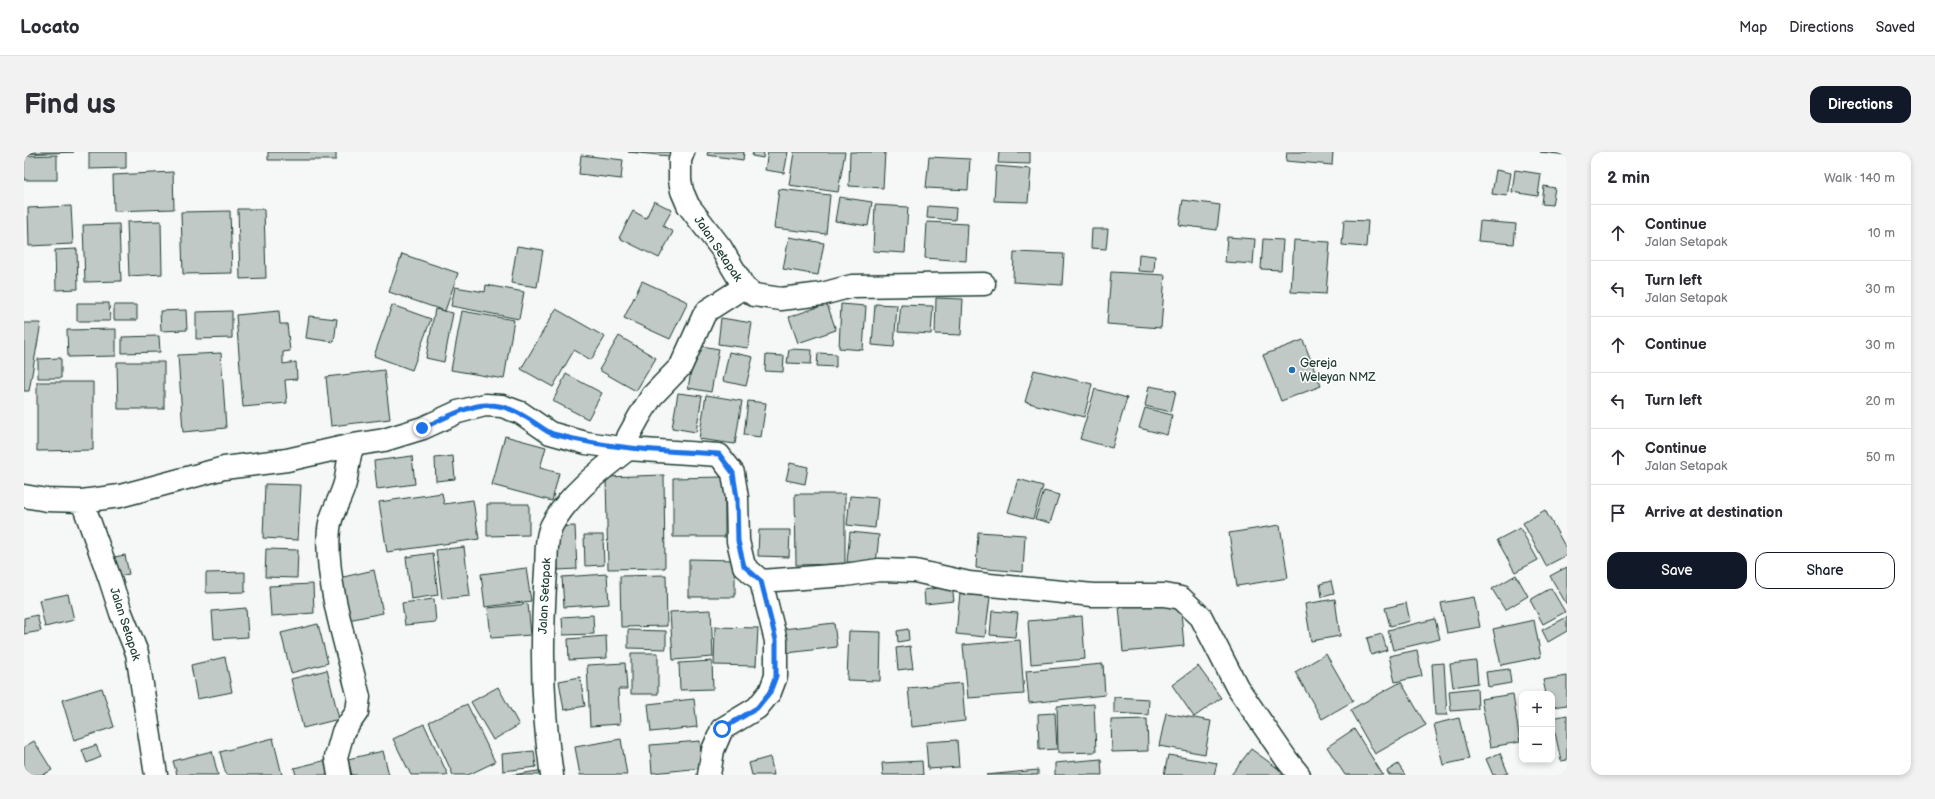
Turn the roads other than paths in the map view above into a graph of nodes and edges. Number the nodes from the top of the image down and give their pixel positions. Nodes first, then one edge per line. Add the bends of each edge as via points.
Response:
1 (683, 152) edge
2 (984, 284) dead end
3 (744, 287) junction
4 (353, 445) junction
5 (628, 448) junction
6 (24, 496) edge
7 (82, 501) junction
8 (761, 581) junction
9 (156, 775) edge
10 (339, 775) edge
11 (552, 775) edge
12 (709, 775) edge
13 (1299, 775) edge

1 - 3 street, Jalan Setapak via 680,160 680,180 688,206 721,248
2 - 3 street via 852,286 822,294 782,299 754,295
3 - 5 street, Jalan Setapak via 704,315 681,366 652,396 638,417 628,437
4 - 5 street via 384,440 422,428 458,412 486,405 502,406 521,413 550,433 586,443
4 - 7 street via 287,460 224,468 120,496
4 - 10 street via 349,454 345,484 328,528 333,587 359,697 357,712 343,732 336,757
5 - 8 street via 719,454 733,473 737,498 738,541 744,566
5 - 11 street, Jalan Setapak via 579,488 552,524 548,540 543,613 542,690
6 - 7 street via 47,500
7 - 9 street, Jalan Setapak via 120,613 137,653
8 - 12 street via 776,640 776,676 770,692 757,708 722,729 713,750
8 - 13 street via 879,570 915,571 969,583 1092,595 1165,595 1181,598 1201,617 1237,688

